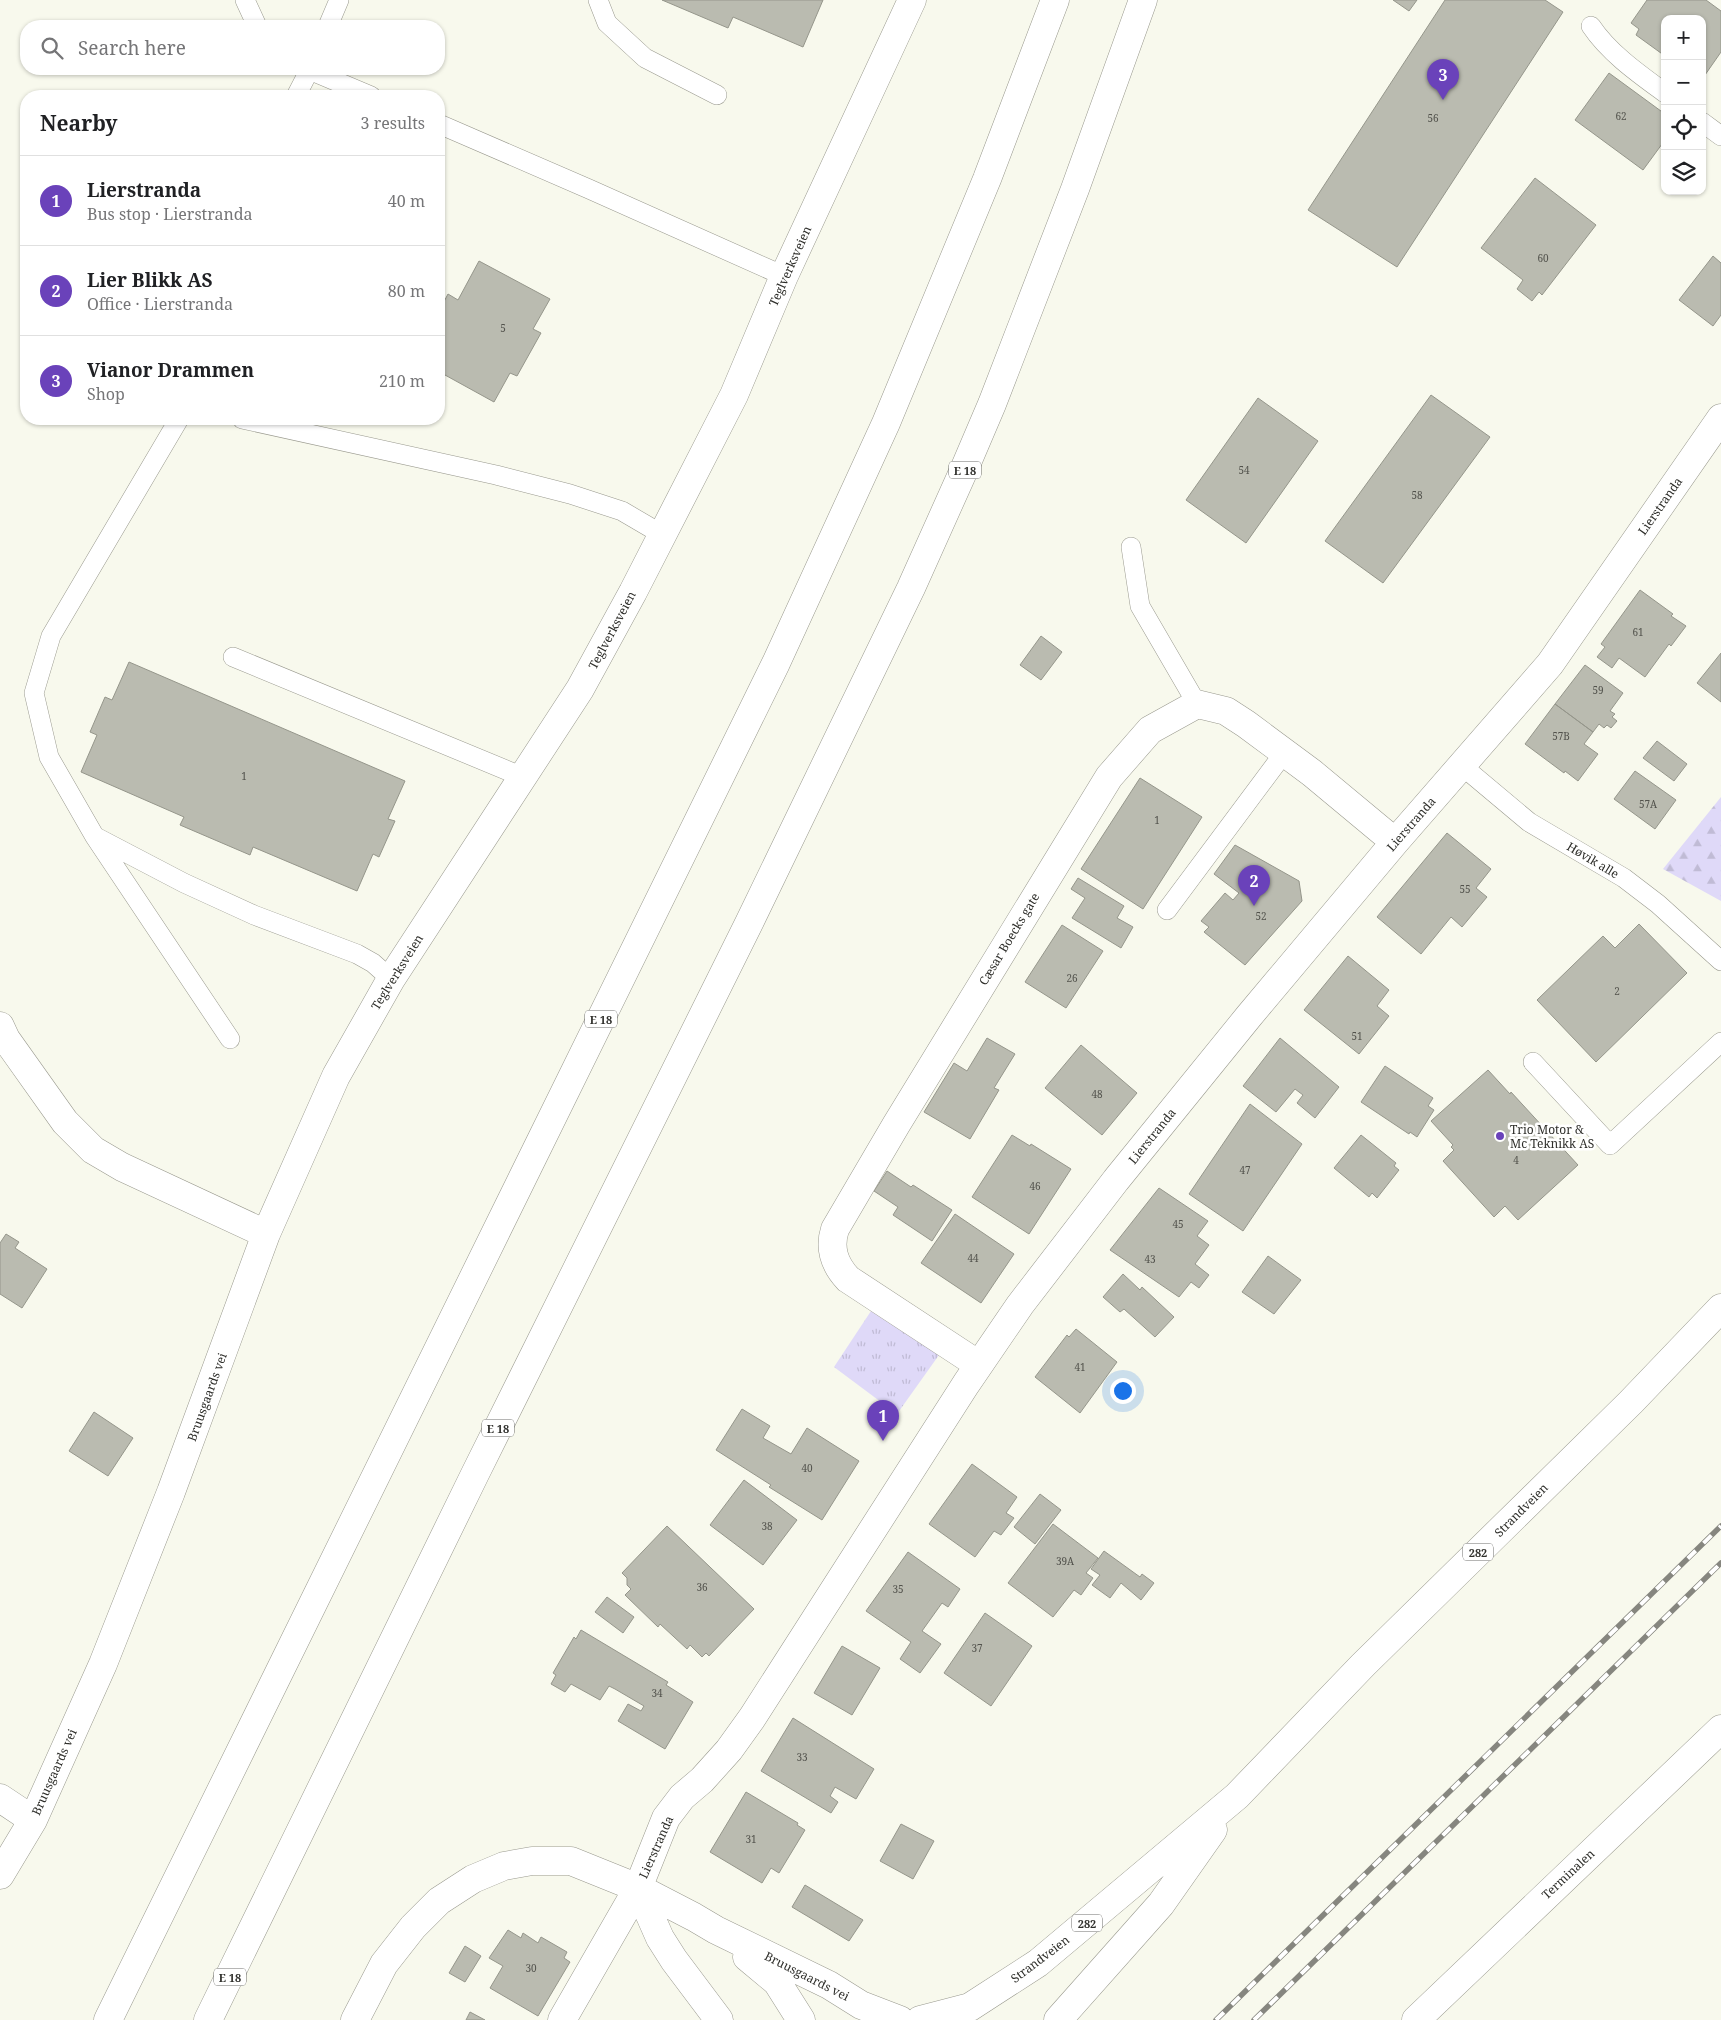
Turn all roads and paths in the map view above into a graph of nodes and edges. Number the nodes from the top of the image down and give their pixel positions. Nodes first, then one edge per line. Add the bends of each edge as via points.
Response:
1 (245, 0) edge
2 (339, 0) edge
3 (598, 0) edge
4 (912, 0) edge
5 (1055, 0) edge
6 (1143, 0) edge
7 (254, 20) edge
8 (331, 20) edge
9 (1592, 26) dead end
10 (306, 75) edge
11 (323, 75) edge
12 (299, 90) edge
13 (357, 90) edge
14 (1661, 90) edge
15 (717, 95) dead end
16 (1706, 125) edge
17 (445, 127) edge
18 (1721, 136) edge
19 (784, 276) junction
20 (1721, 418) edge
21 (175, 425) edge
22 (270, 425) edge
23 (663, 535) junction
24 (1131, 547) dead end
25 (233, 656) dead end
26 (1197, 704) junction
27 (1284, 753) junction
28 (1461, 766) junction
29 (522, 777) junction
30 (95, 837) junction
31 (1395, 842) junction
32 (1167, 910) dead end
33 (1721, 961) edge
34 (391, 979) junction
35 (0, 1026) edge
36 (230, 1039) dead end
37 (1721, 1042) edge
38 (1533, 1062) dead end
39 (266, 1234) junction
40 (1721, 1308) edge
41 (979, 1365) junction
42 (1721, 1729) edge
43 (1237, 1796) junction
44 (0, 1798) edge
45 (33, 1820) junction
46 (0, 1875) edge
47 (638, 1888) junction
48 (716, 1930) junction
49 (251, 1934) junction
50 (108, 2020) edge
51 (208, 2020) edge
52 (217, 2020) edge
53 (355, 2020) edge
54 (562, 2020) edge
55 (719, 2020) edge
56 (801, 2020) edge
57 (900, 2020) edge
58 (920, 2020) edge
59 (1058, 2020) edge
60 (1416, 2020) edge

1 - 7 lane
2 - 8 lane
3 - 15 lane via 607,23 645,58
4 - 19 main road, Teglverksveien
5 - 50 main road, E 18 via 987,179 886,423 776,663
6 - 49 main road, E 18 via 992,404 915,579
9 - 14 lane via 1599,38
10 - 12 lane
11 - 13 lane
16 - 18 lane
17 - 19 lane
19 - 23 main road, Teglverksveien via 734,395
20 - 28 main road, Lierstranda via 1559,652
21 - 30 lane via 50,636 34,693 49,757
22 - 23 lane via 496,474 570,494 622,511
23 - 29 main road, Teglverksveien via 580,689
24 - 26 lane via 1140,606
25 - 29 lane
26 - 27 main road via 1226,711
26 - 41 main road, Cæsar Boecks gate via 1150,730 1108,777 835,1229 832,1253 840,1272
27 - 31 main road
27 - 32 lane
28 - 31 main road, Lierstranda
28 - 33 lane, Høvik alle via 1530,822 1624,878
29 - 34 main road, Teglverksveien
30 - 34 lane via 254,915 357,954
30 - 36 lane
31 - 41 main road, Lierstranda via 1248,1016 1116,1180 1020,1304
34 - 39 main road, Teglverksveien via 336,1076
35 - 39 main road via 65,1122 93,1150 122,1167
37 - 38 lane via 1610,1145
39 - 45 main road, Bruusgaards vei via 171,1492 103,1664
40 - 43 main road, Strandveien / 282 via 1631,1402 1363,1665
41 - 47 main road, Lierstranda via 752,1718 729,1750 682,1797 666,1818
42 - 60 main road, Terminalen
43 - 58 main road, Strandveien / 282 via 1038,1963 970,2007
43 - 59 main road, Strandveien / 282 via 1161,1904
44 - 45 main road
45 - 46 main road, Bruusgaards vei
47 - 48 main road, Bruusgaards vei
47 - 53 main road, Bruusgaards vei via 572,1861 532,1861 504,1866 473,1879 439,1901 413,1927 384,1964
47 - 54 main road, Lierstranda
47 - 55 main road via 660,1938
48 - 56 main road, Bruusgaards vei via 777,1982
48 - 57 main road, Bruusgaards vei via 829,1985 861,2005
49 - 51 main road, E 18
49 - 52 main road, E 18

